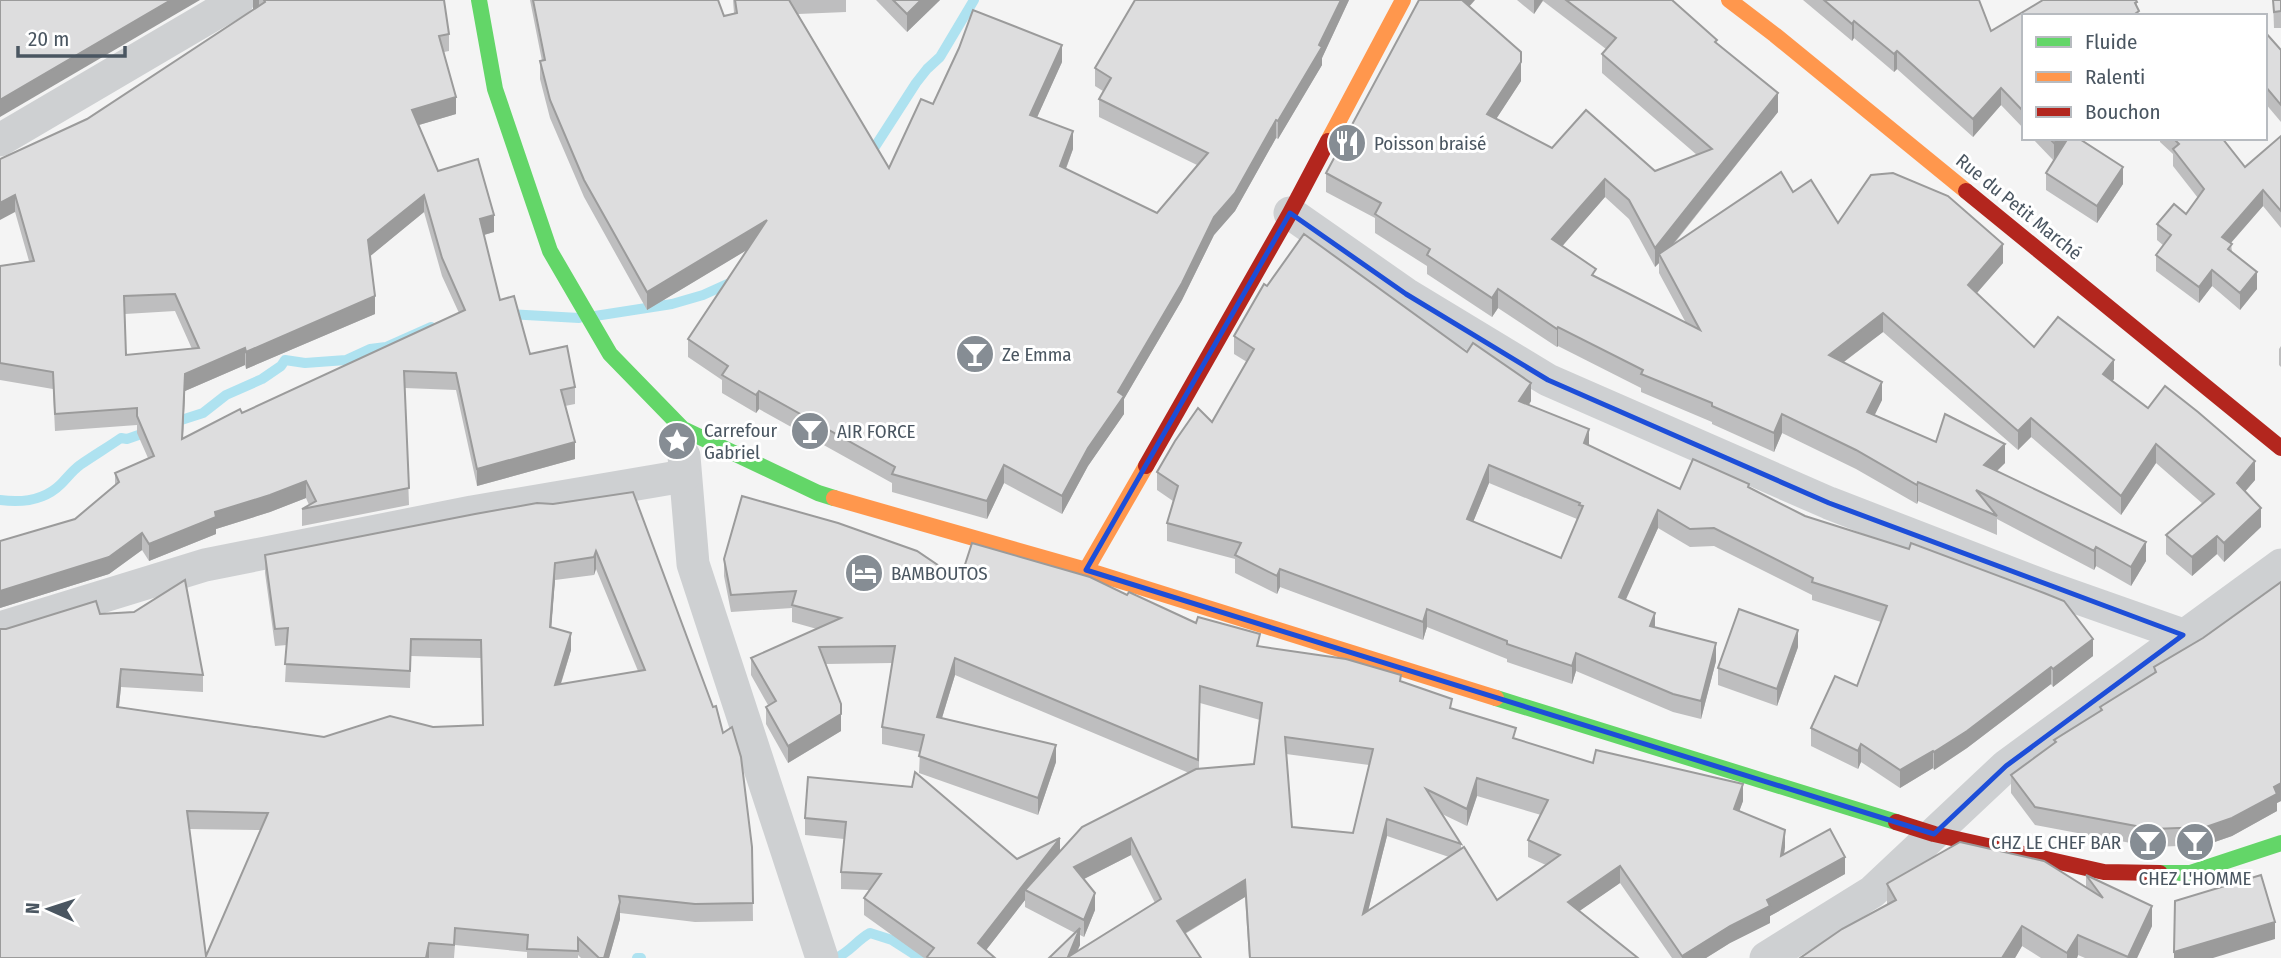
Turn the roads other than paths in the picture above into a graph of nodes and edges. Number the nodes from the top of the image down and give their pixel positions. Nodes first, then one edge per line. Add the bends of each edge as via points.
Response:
1 (238, 0) edge
2 (480, 0) edge
3 (1403, 0) edge
4 (1729, 0) edge
5 (0, 141) edge
6 (1290, 213) junction
7 (683, 429) junction
8 (2281, 449) edge
9 (684, 476) junction
10 (2281, 565) edge
11 (1086, 570) junction
12 (0, 628) edge
13 (2183, 635) junction
14 (1934, 834) junction
15 (2281, 843) edge
16 (820, 954) edge
17 (1766, 958) edge

1 - 5 street
2 - 7 street via 495,89 550,251 610,354
3 - 6 street
4 - 8 street, Rue du Petit Marché
6 - 11 street
6 - 13 street via 1406,294 1548,380 1829,503
7 - 9 street
7 - 11 street via 818,493
9 - 12 street via 205,565
9 - 16 street via 693,564
10 - 13 street
11 - 14 street
13 - 14 street via 2006,766
14 - 15 street via 2104,872 2190,873
14 - 17 street via 1872,892

